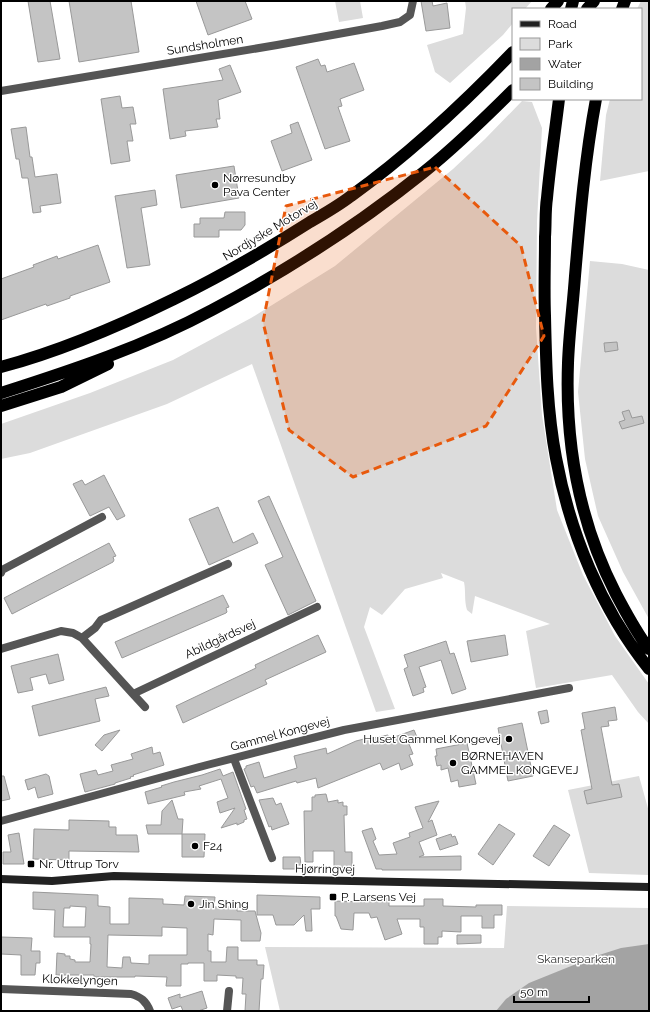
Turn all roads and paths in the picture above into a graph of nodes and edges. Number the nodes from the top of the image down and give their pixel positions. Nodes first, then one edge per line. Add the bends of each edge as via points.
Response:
1 (413, 1) edge
2 (512, 53) edge
3 (1, 91) edge
4 (512, 91) edge
5 (559, 100) edge
6 (596, 100) edge
7 (163, 333) junction
8 (4, 366) edge
9 (1, 393) edge
10 (1, 406) edge
11 (102, 517) dead end
12 (228, 564) dead end
13 (1, 574) edge
14 (317, 607) dead end
15 (82, 638) junction
16 (1, 649) edge
17 (649, 649) edge
18 (649, 669) edge
19 (569, 688) dead end
20 (133, 694) junction
21 (145, 707) dead end
22 (234, 759) junction
23 (1, 821) edge
24 (272, 858) dead end
25 (1, 879) edge
26 (649, 887) edge
27 (1, 989) edge
28 (229, 991) dead end
29 (150, 1011) edge
30 (228, 1011) edge

1 - 3 street, Sundsholmen via 410,15 400,22 382,26 277,46
2 - 8 highway, Nordjyske Motorvej via 474,93 404,156 350,197 274,245 211,281 150,311 95,334
4 - 7 highway via 425,171 360,220 294,263 211,311
5 - 18 highway via 546,199 544,284 550,420 568,508 588,565 623,632
6 - 17 highway via 581,206 568,363 573,463 592,539 607,576
7 - 9 highway via 110,356
7 - 10 highway via 112,362 60,386
11 - 13 street via 2,570
12 - 15 street via 101,620
14 - 20 street, Abildgårdsvej
15 - 16 street via 73,633 60,631
15 - 20 street
19 - 22 street, Gammel Kongevej via 344,730
20 - 21 street
22 - 23 street, Gammel Kongevej
22 - 24 street
25 - 26 main road, Hjørringvej via 52,880 114,876
27 - 29 street, Klokkelyngen via 131,994 140,996
28 - 30 street

